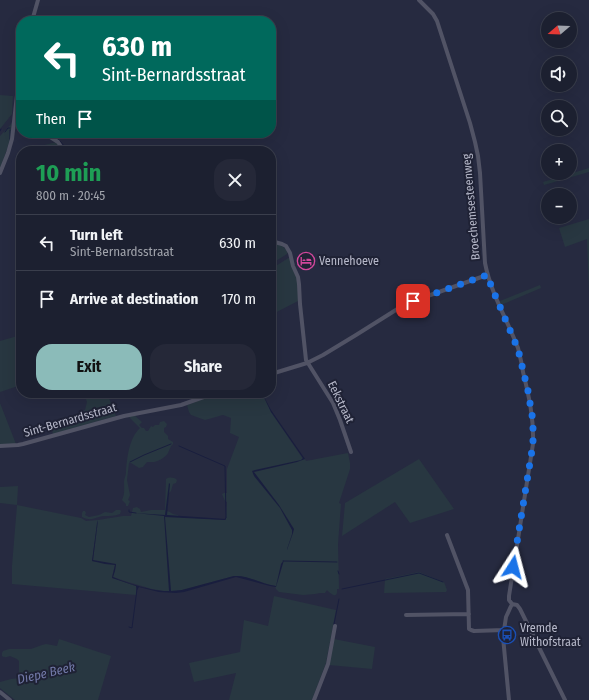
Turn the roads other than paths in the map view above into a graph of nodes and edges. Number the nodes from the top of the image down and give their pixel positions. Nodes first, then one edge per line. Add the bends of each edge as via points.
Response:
1 (38, 0) edge
2 (419, 0) edge
3 (33, 16) edge
4 (16, 105) edge
5 (15, 114) joint
6 (52, 138) edge
7 (61, 146) edge
8 (0, 173) edge
9 (276, 242) edge
10 (487, 275) junction
11 (307, 363) junction
12 (276, 372) edge
13 (201, 398) edge
14 (0, 446) edge
15 (351, 452) dead end
16 (447, 535) dead end
17 (512, 604) junction
18 (469, 614) junction
19 (406, 615) dead end
20 (335, 626) dead end
21 (504, 630) junction
22 (0, 692) edge
23 (10, 700) edge
24 (314, 700) edge
25 (509, 700) edge
26 (565, 700) edge

1 - 3 street
2 - 10 street, Broechemsesteenweg via 433,14 440,29 475,142 480,173
4 - 5 street
5 - 8 street via 11,146
6 - 7 street
9 - 11 street via 288,248 298,277
10 - 11 street via 413,301
10 - 17 street, Broechemsesteenweg via 518,349 533,421 533,444 509,596
11 - 12 street
11 - 15 street, Eekstraat via 333,403
13 - 14 street, Sint-Bernardsstraat via 23,444
16 - 18 street via 468,590
17 - 21 street, Broechemsesteenweg via 506,616
17 - 26 street via 520,609
18 - 19 street
18 - 21 street via 471,630
20 - 24 street via 328,664
21 - 25 street, Broechemsesteenweg
22 - 23 street

